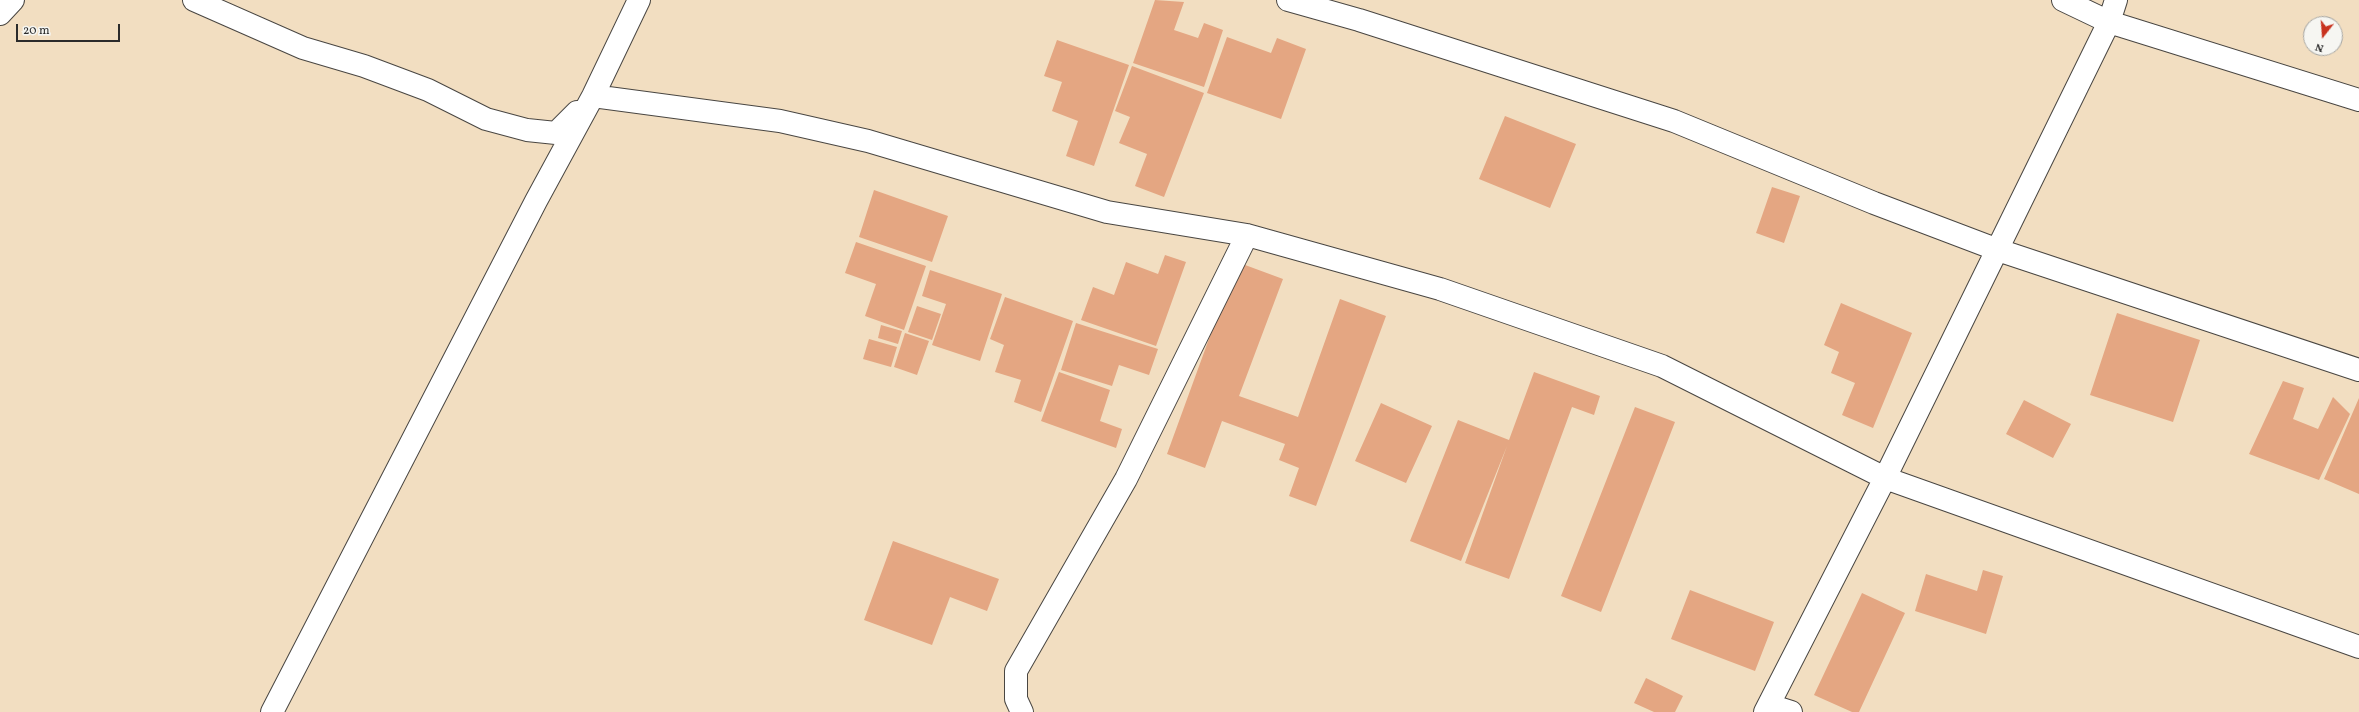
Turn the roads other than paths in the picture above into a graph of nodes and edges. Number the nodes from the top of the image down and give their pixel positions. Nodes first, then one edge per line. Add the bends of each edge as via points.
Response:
1 (13, 0) edge
2 (194, 0) edge
3 (639, 0) edge
4 (1288, 0) edge
5 (2063, 0) edge
6 (2116, 0) edge
7 (0, 14) edge
8 (2109, 22) junction
9 (593, 96) junction
10 (2359, 100) edge
11 (1247, 235) junction
12 (1998, 250) junction
13 (2359, 370) edge
14 (1885, 478) junction
15 (2359, 647) edge
16 (1767, 708) edge
17 (272, 712) edge
18 (1022, 712) edge
19 (1791, 712) edge

1 - 7 street
2 - 9 street via 303,48 364,66 428,90 486,119 527,130 556,133
3 - 9 street
4 - 12 street via 1359,20 1674,121 1874,204
5 - 8 street
6 - 8 street
8 - 10 street
8 - 12 street
9 - 11 street via 780,121 868,141 1107,212
9 - 17 street via 536,201
11 - 14 street via 1440,289 1662,366
11 - 18 street via 1126,479 1016,671 1016,699
12 - 13 street
12 - 14 street
14 - 15 street
14 - 16 street
16 - 19 street

